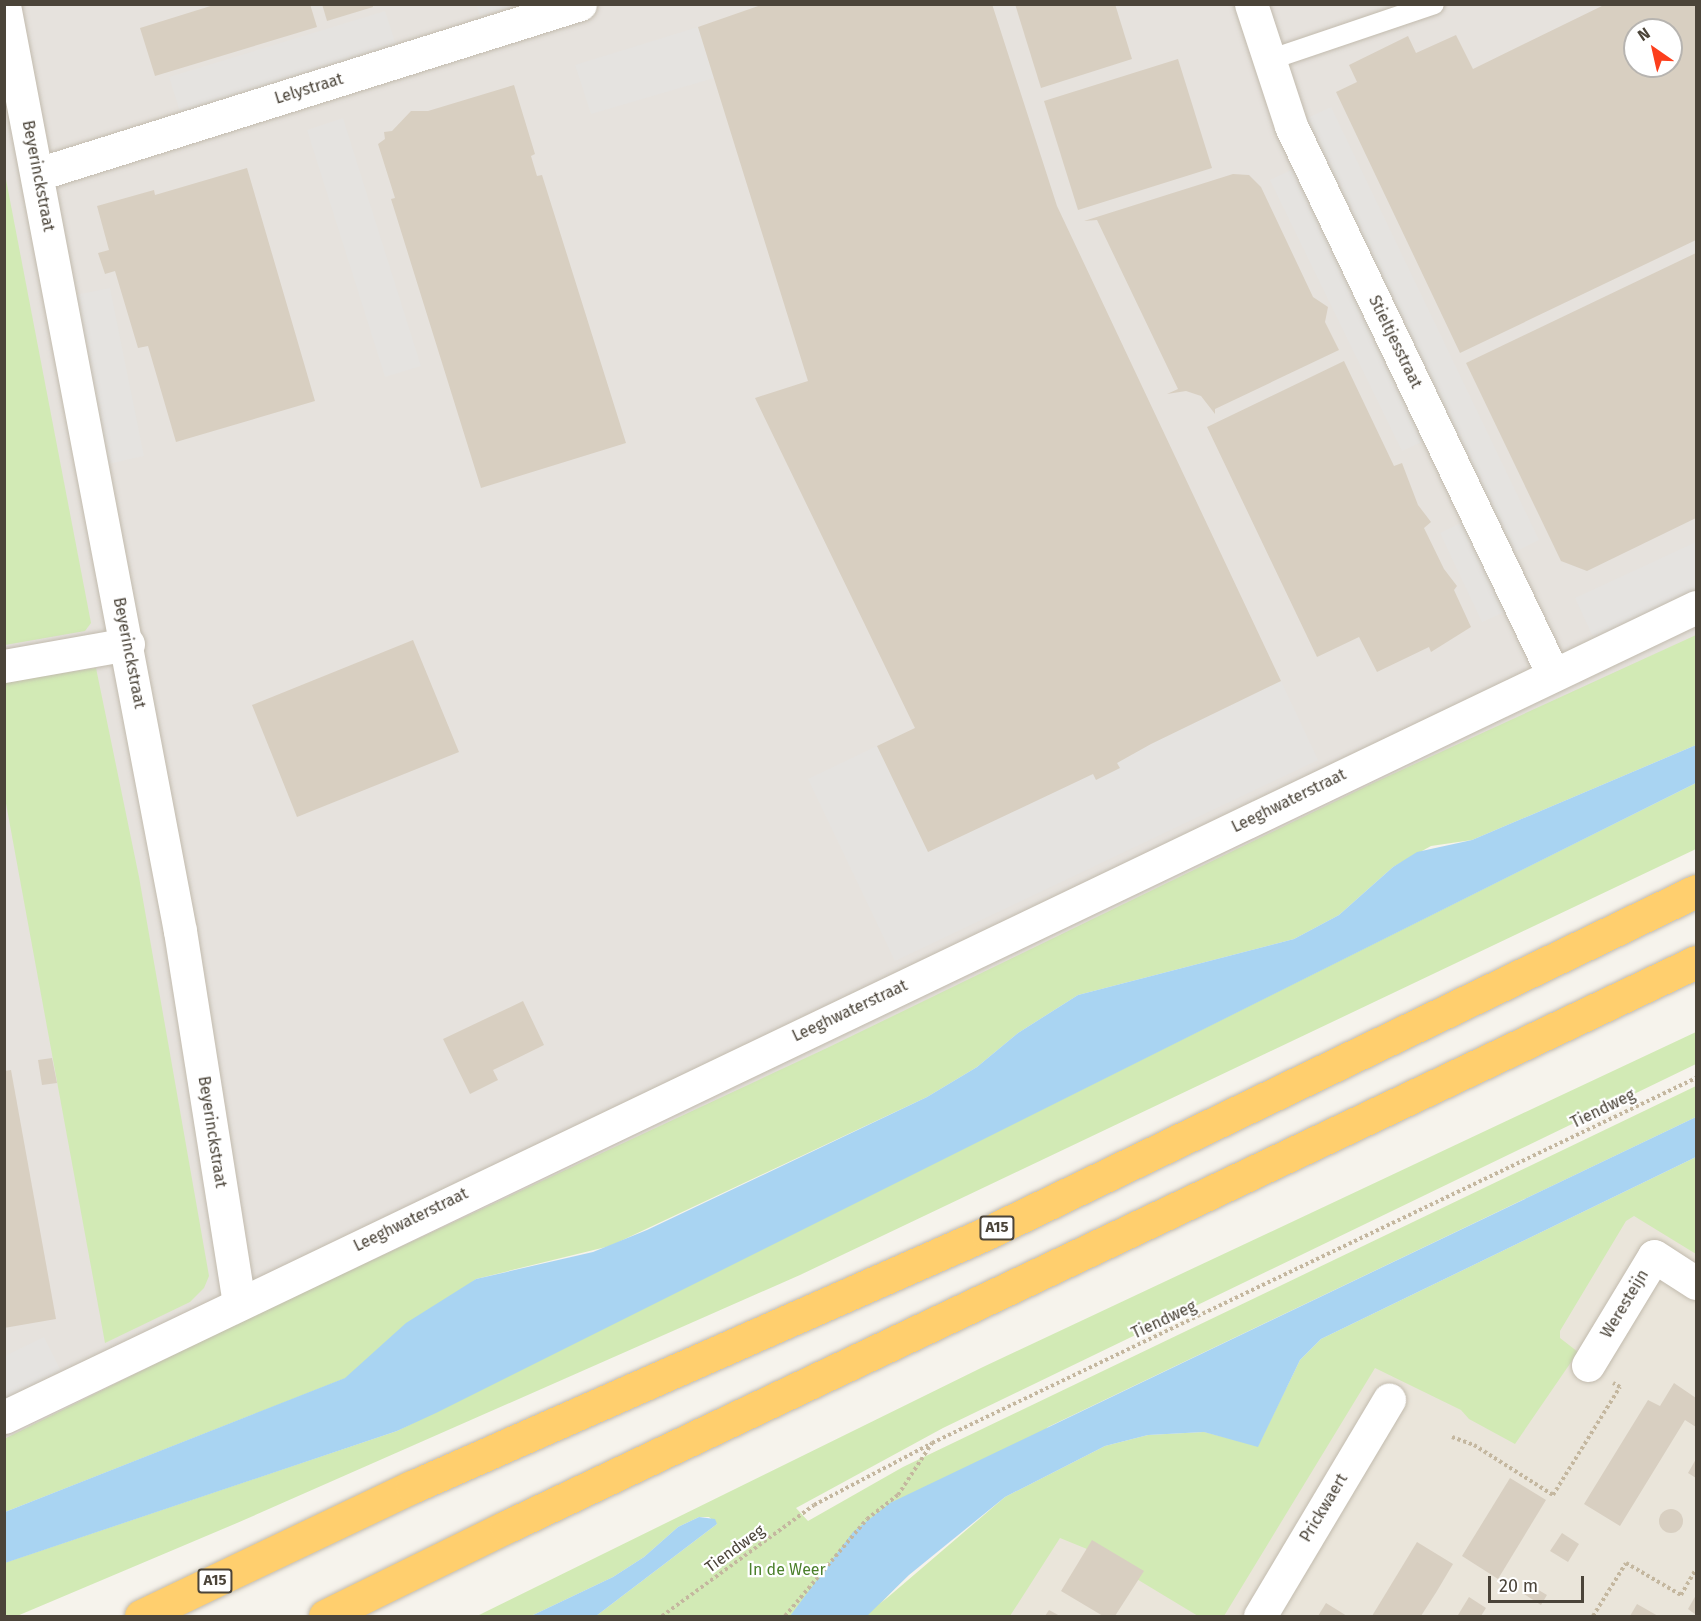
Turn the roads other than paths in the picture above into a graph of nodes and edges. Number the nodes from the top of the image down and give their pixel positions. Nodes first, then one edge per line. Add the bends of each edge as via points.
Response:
1 (580, 4) edge
2 (1251, 4) edge
3 (1434, 4) edge
4 (4, 5) edge
5 (1269, 60) junction
6 (38, 174) junction
7 (1696, 607) edge
8 (128, 644) junction
9 (4, 666) edge
10 (1553, 674) junction
11 (1696, 891) edge
12 (1696, 962) edge
13 (1696, 1283) edge
14 (239, 1303) junction
15 (1588, 1365) road end
16 (1389, 1400) dead end
17 (4, 1417) edge
18 (141, 1617) edge
19 (325, 1617) edge
20 (1260, 1617) edge

1 - 6 street, Lelystraat
2 - 5 street, Stieltjesstraat
3 - 5 lane
4 - 6 street, Beyerinckstraat
5 - 10 street, Stieltjesstraat via 1291,126
6 - 8 street, Beyerinckstraat
7 - 10 street, Leeghwaterstraat
8 - 9 street
8 - 14 street, Beyerinckstraat via 180,931
10 - 14 street, Leeghwaterstraat
11 - 18 highway, A15 via 987,1233 412,1487
12 - 19 highway via 506,1527
13 - 15 street, Weresteijn via 1654,1256
14 - 17 street, Leeghwaterstraat
16 - 20 street, Prickwaert

